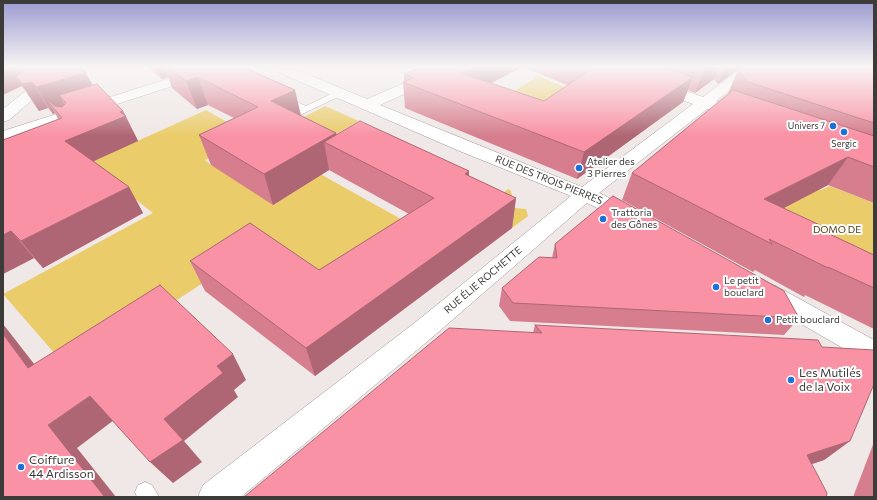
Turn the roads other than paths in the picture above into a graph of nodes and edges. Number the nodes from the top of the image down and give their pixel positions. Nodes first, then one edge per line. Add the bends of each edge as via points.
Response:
1 (37, 89) edge
2 (140, 89) edge
3 (330, 89) edge
4 (402, 89) edge
5 (667, 89) edge
6 (723, 89) edge
7 (339, 93) junction
8 (273, 96) edge
9 (706, 103) junction
10 (367, 105) junction
11 (731, 112) edge
12 (3, 117) edge
13 (3, 126) edge
14 (21, 129) junction
15 (3, 136) edge
16 (585, 194) junction
17 (648, 226) edge
18 (753, 285) edge
19 (426, 328) junction
20 (457, 330) edge
21 (823, 350) edge
22 (874, 353) edge
23 (215, 497) edge

1 - 12 street
2 - 14 street via 107,99 67,121
3 - 7 street, RUE DES TROIS PIERRES
4 - 10 street
5 - 9 street
6 - 9 street, RUE ÉLIE ROCHETTE
7 - 8 lane via 303,110
7 - 10 street, RUE DES TROIS PIERRES
9 - 11 street
9 - 16 street, RUE ÉLIE ROCHETTE
10 - 16 street, RUE DES TROIS PIERRES
13 - 14 street
14 - 15 street
16 - 17 street, RUE DES TROIS PIERRES
16 - 19 street, RUE ÉLIE ROCHETTE
18 - 22 street
19 - 20 street
19 - 23 street, RUE ÉLIE ROCHETTE
21 - 22 street

